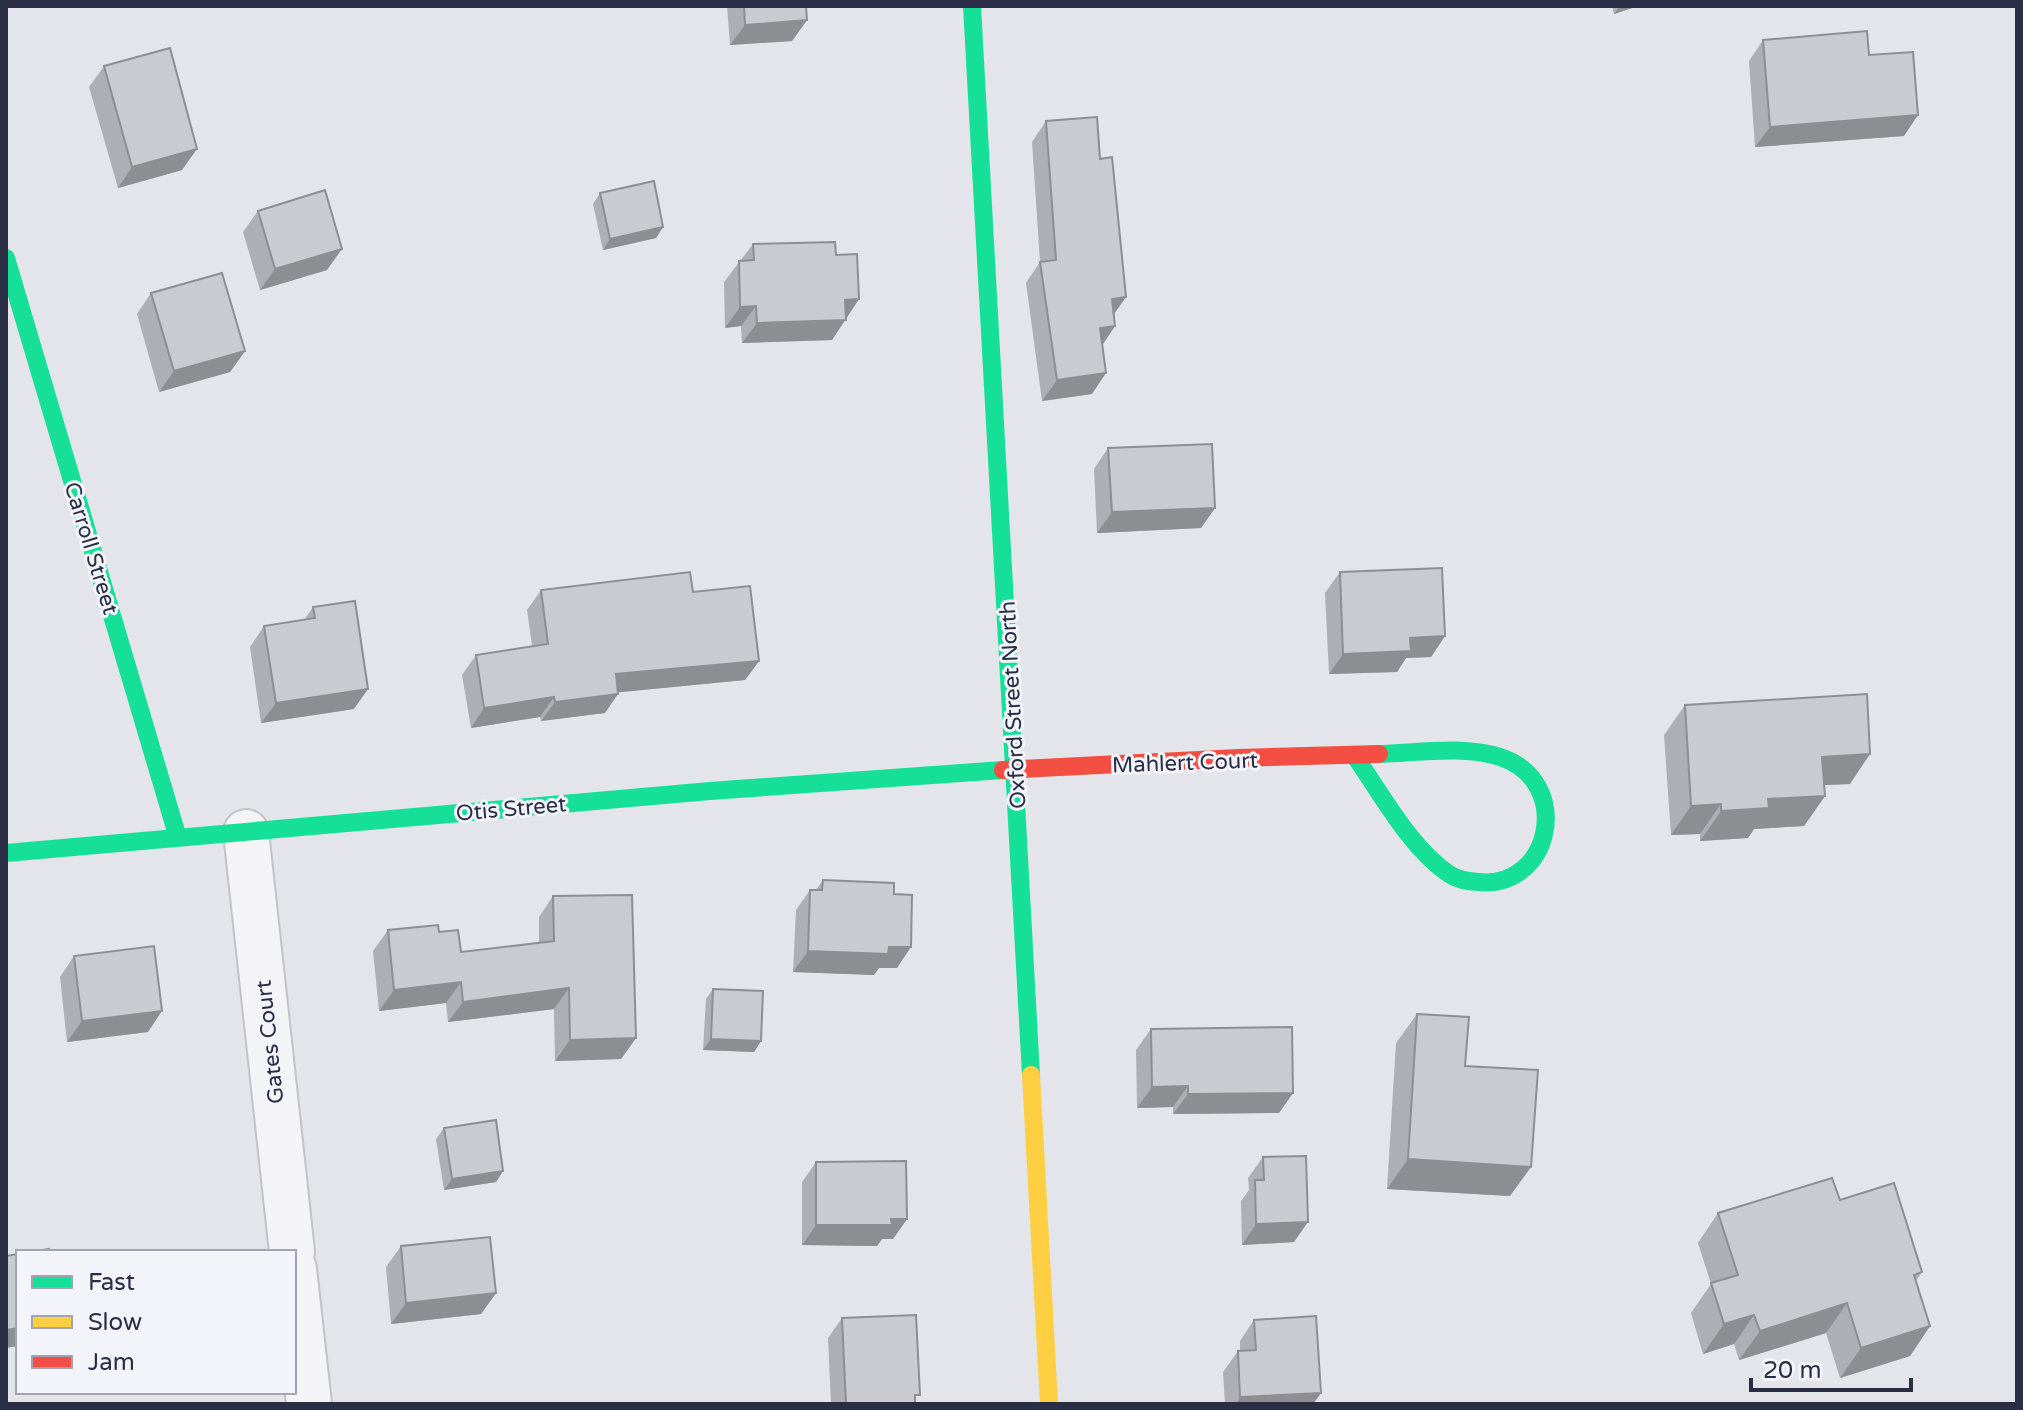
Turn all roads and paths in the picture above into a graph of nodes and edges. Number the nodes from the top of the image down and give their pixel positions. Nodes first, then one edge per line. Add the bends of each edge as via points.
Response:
1 (972, 6) edge
2 (6, 258) edge
3 (1354, 755) junction
4 (1016, 769) junction
5 (246, 832) junction
6 (178, 838) junction
7 (6, 853) edge
8 (292, 1250) edge
9 (296, 1287) edge
10 (309, 1404) edge
11 (1049, 1404) edge

1 - 4 street, Oxford Street North
2 - 6 street, Carroll Street
3 - 3 street, Mahlert Court via 1479,754 1508,759 1532,776 1546,803 1542,846 1524,869 1499,883 1455,878 1431,860
3 - 4 street, Mahlert Court
4 - 5 street, Otis Street via 737,787
4 - 11 street, Oxford Street North
5 - 6 street, Otis Street
5 - 8 street, Gates Court
6 - 7 street, Otis Street
9 - 10 street

